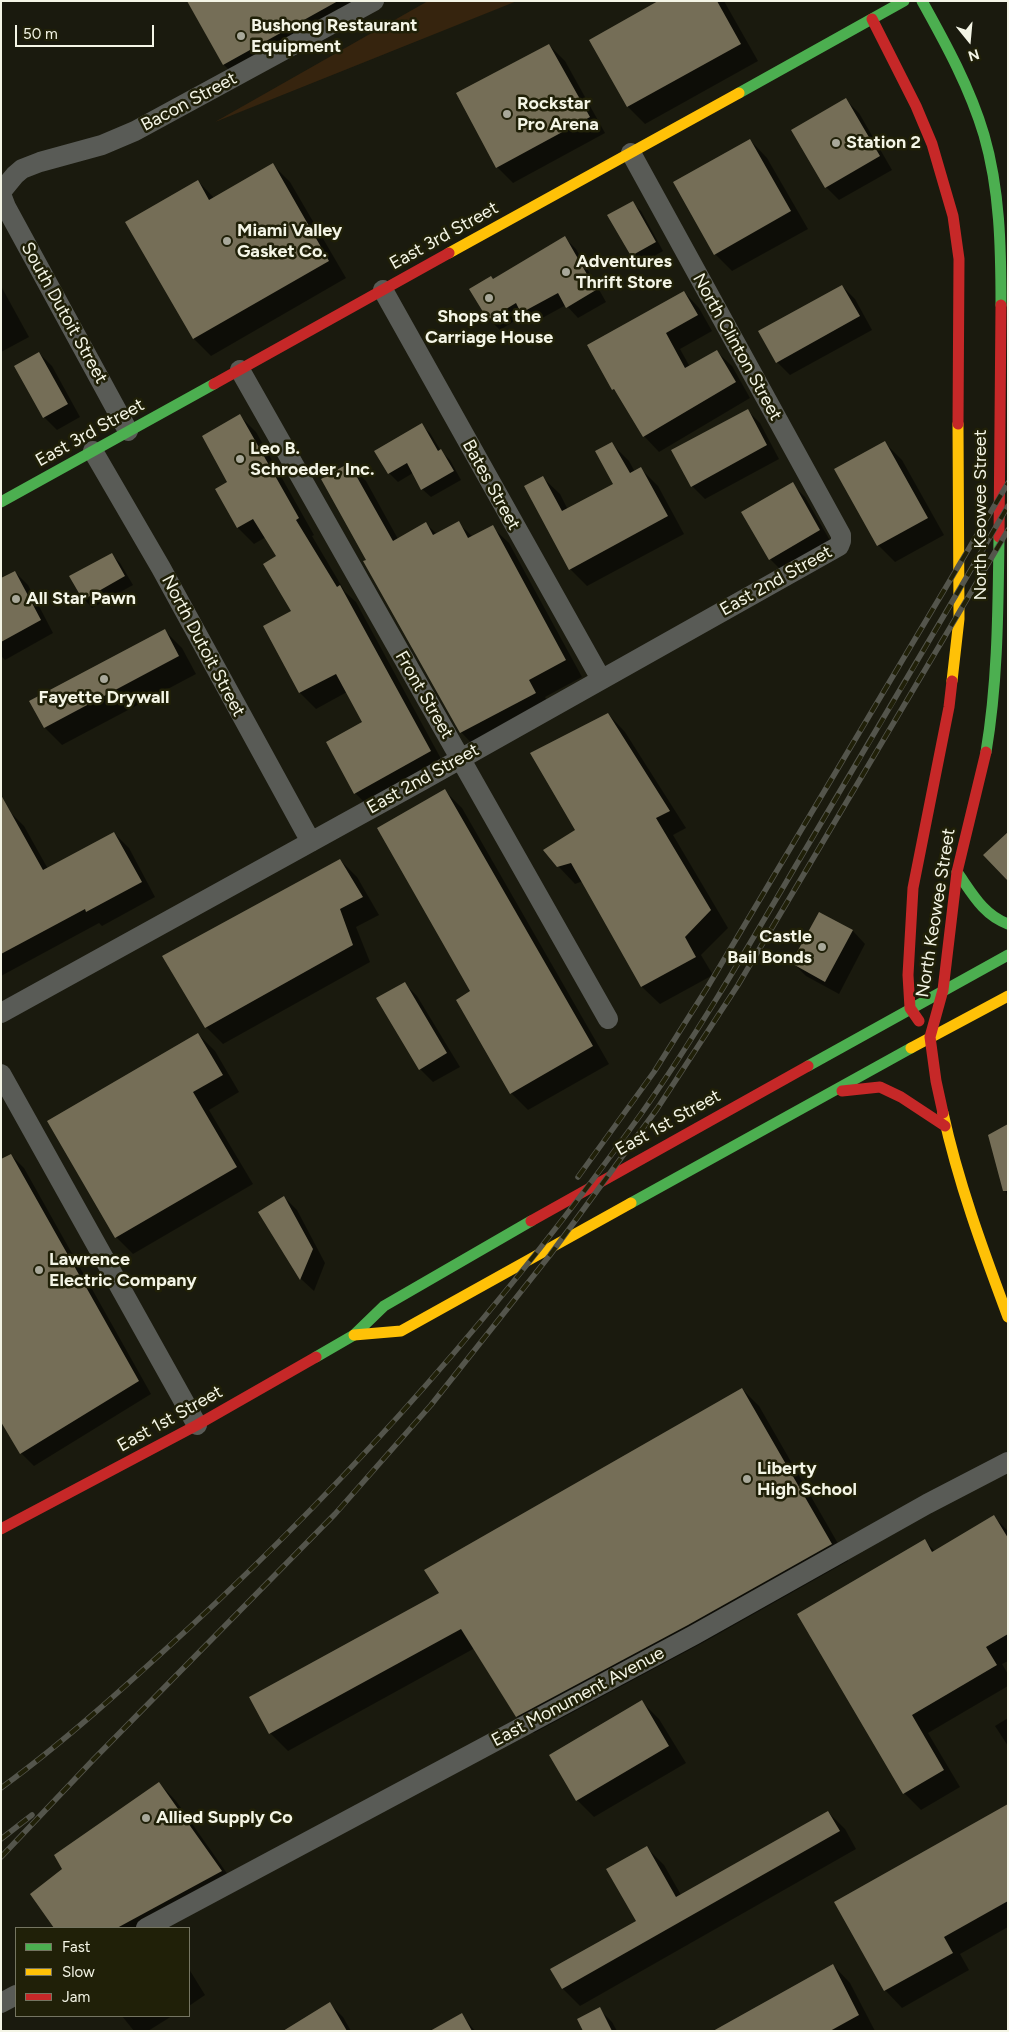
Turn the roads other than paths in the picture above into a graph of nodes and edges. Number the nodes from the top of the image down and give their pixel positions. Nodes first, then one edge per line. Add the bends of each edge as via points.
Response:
1 (374, 1) edge
2 (904, 1) edge
3 (922, 1) edge
4 (866, 7) dead end
5 (872, 19) junction
6 (631, 153) junction
7 (1, 193) edge
8 (383, 290) junction
9 (240, 370) junction
10 (128, 431) junction
11 (94, 451) junction
12 (1, 502) edge
13 (841, 541) joint
14 (601, 679) junction
15 (460, 759) junction
16 (311, 842) junction
17 (957, 872) junction
18 (1008, 924) edge
19 (1008, 954) edge
20 (943, 990) junction
21 (1008, 996) edge
22 (910, 1008) junction
23 (1, 1013) edge
24 (608, 1019) dead end
25 (930, 1037) junction
26 (1, 1074) edge
27 (828, 1093) junction
28 (945, 1126) junction
29 (1008, 1317) edge
30 (354, 1335) junction
31 (197, 1425) junction
32 (1008, 1462) edge
33 (1, 1529) edge
34 (148, 1927) edge
35 (15, 1995) edge
36 (1, 2002) edge

1 - 7 street, Bacon Street via 135,131 102,145 22,169
2 - 5 main road, East 3rd Street
3 - 17 main road, North Keowee Street via 939,30 978,116 996,197 1000,236 997,650 993,709 985,756
4 - 5 main road, North Keowee Street
5 - 6 main road, East 3rd Street
5 - 22 main road, North Keowee Street via 932,144 953,216 958,259 959,619 949,707 913,888 909,938
6 - 8 main road, East 3rd Street
6 - 13 street, North Clinton Street
7 - 10 street, South Dutoit Street
8 - 9 main road, East 3rd Street
8 - 14 street, Bates Street
9 - 10 main road, East 3rd Street
9 - 15 street, Front Street
10 - 11 main road, East 3rd Street
11 - 12 main road, East 3rd Street
11 - 16 street, North Dutoit Street
13 - 14 street, East 2nd Street via 839,546
14 - 15 street, East 2nd Street
15 - 16 street, East 2nd Street
15 - 24 street, Front Street
16 - 23 street, East 2nd Street
17 - 18 main road via 979,905
17 - 20 main road, North Keowee Street
19 - 20 main road, East 1st Street
20 - 22 main road, East 1st Street
20 - 25 main road, North Keowee Street
21 - 25 main road, East 1st Street
22 - 25 main road, North Keowee Street
22 - 30 main road, East 1st Street via 384,1306
25 - 27 main road, East 1st Street
25 - 28 main road, North Keowee Street
26 - 31 street
27 - 28 main road via 880,1087
27 - 30 main road, East 1st Street via 401,1331
28 - 29 main road, North Keowee Street
30 - 31 main road, East 1st Street
31 - 33 main road, East 1st Street
32 - 34 street, East Monument Avenue via 694,1636
35 - 36 street

